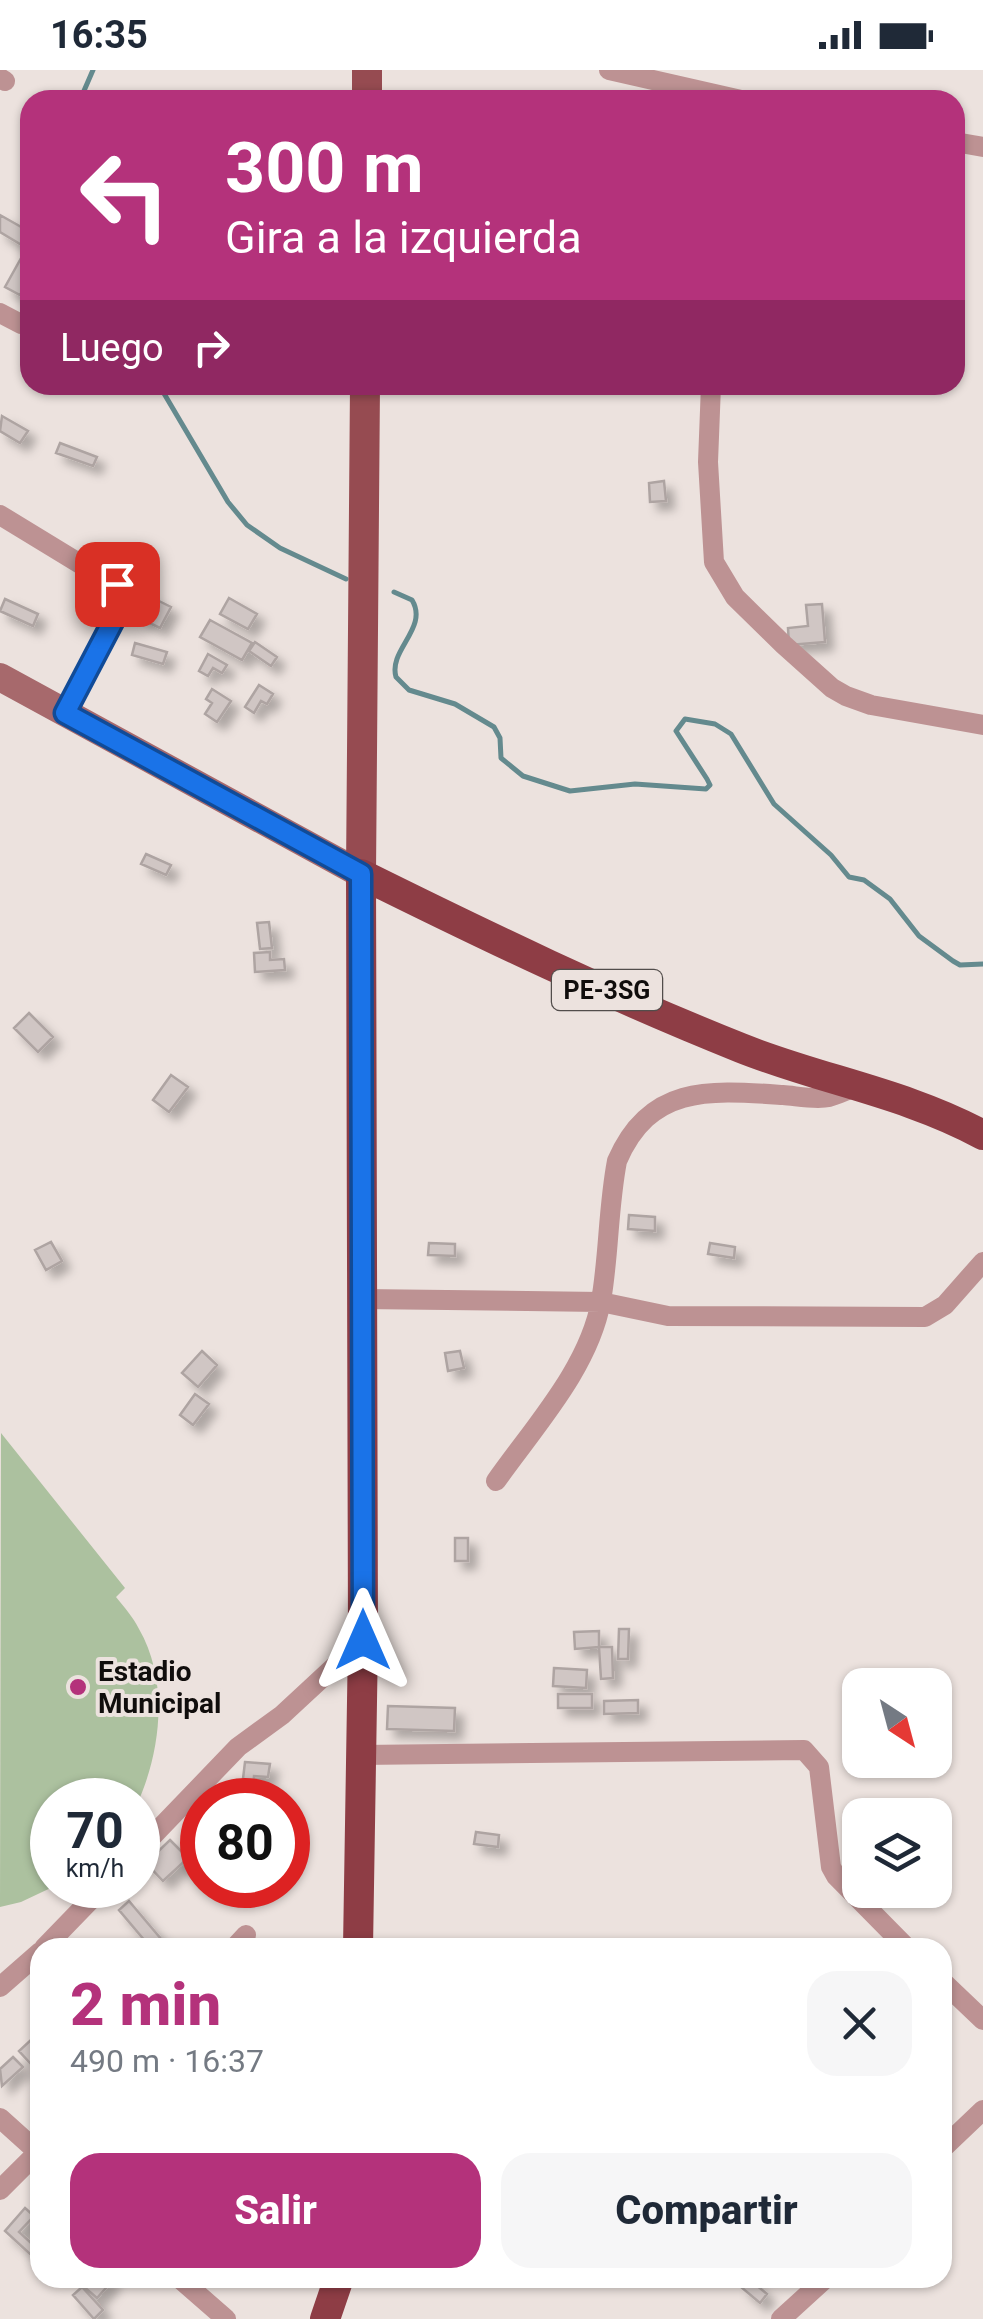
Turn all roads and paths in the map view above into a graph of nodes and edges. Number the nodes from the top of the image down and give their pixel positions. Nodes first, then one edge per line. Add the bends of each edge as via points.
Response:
1 (609, 70) edge
2 (697, 90) edge
3 (365, 395) edge
4 (711, 395) edge
5 (0, 515) edge
6 (0, 677) edge
7 (65, 713) junction
8 (983, 724) edge
9 (361, 874) junction
10 (861, 1085) junction
11 (983, 1135) edge
12 (983, 1262) edge
13 (362, 1299) junction
14 (601, 1302) junction
15 (496, 1481) dead end
16 (363, 1640) junction
17 (361, 1755) junction
18 (160, 1828) edge
19 (82, 1908) edge
20 (53, 1938) edge
21 (358, 1938) edge
22 (897, 1938) edge
23 (30, 1961) edge
24 (0, 1987) edge
25 (952, 1991) edge
26 (983, 2020) edge
27 (983, 2110) edge
28 (0, 2118) edge
29 (952, 2139) edge
30 (30, 2144) edge
31 (30, 2161) edge
32 (0, 2190) edge
33 (190, 2288) edge
34 (336, 2288) edge
35 (815, 2288) edge
36 (226, 2319) edge
37 (325, 2319) edge
38 (781, 2319) edge

1 - 2 street
3 - 9 main road
4 - 8 street via 714,562 735,597 846,696
5 - 7 street via 123,590 121,606
6 - 7 main road
7 - 9 main road
9 - 10 highway, PE-3SG via 744,1050
9 - 13 highway
10 - 11 highway, PE-3SG
10 - 14 street via 827,1098 696,1092 644,1118 616,1162
12 - 14 street via 945,1305 925,1317 668,1316
13 - 14 street
13 - 16 highway
14 - 15 street via 565,1383
16 - 17 highway
16 - 18 street via 238,1747
17 - 21 highway
17 - 22 street via 804,1750 820,1767 831,1866
19 - 20 street
23 - 24 street
25 - 26 street
27 - 29 street
28 - 30 street
31 - 32 street
33 - 36 street
34 - 37 highway
35 - 38 street

